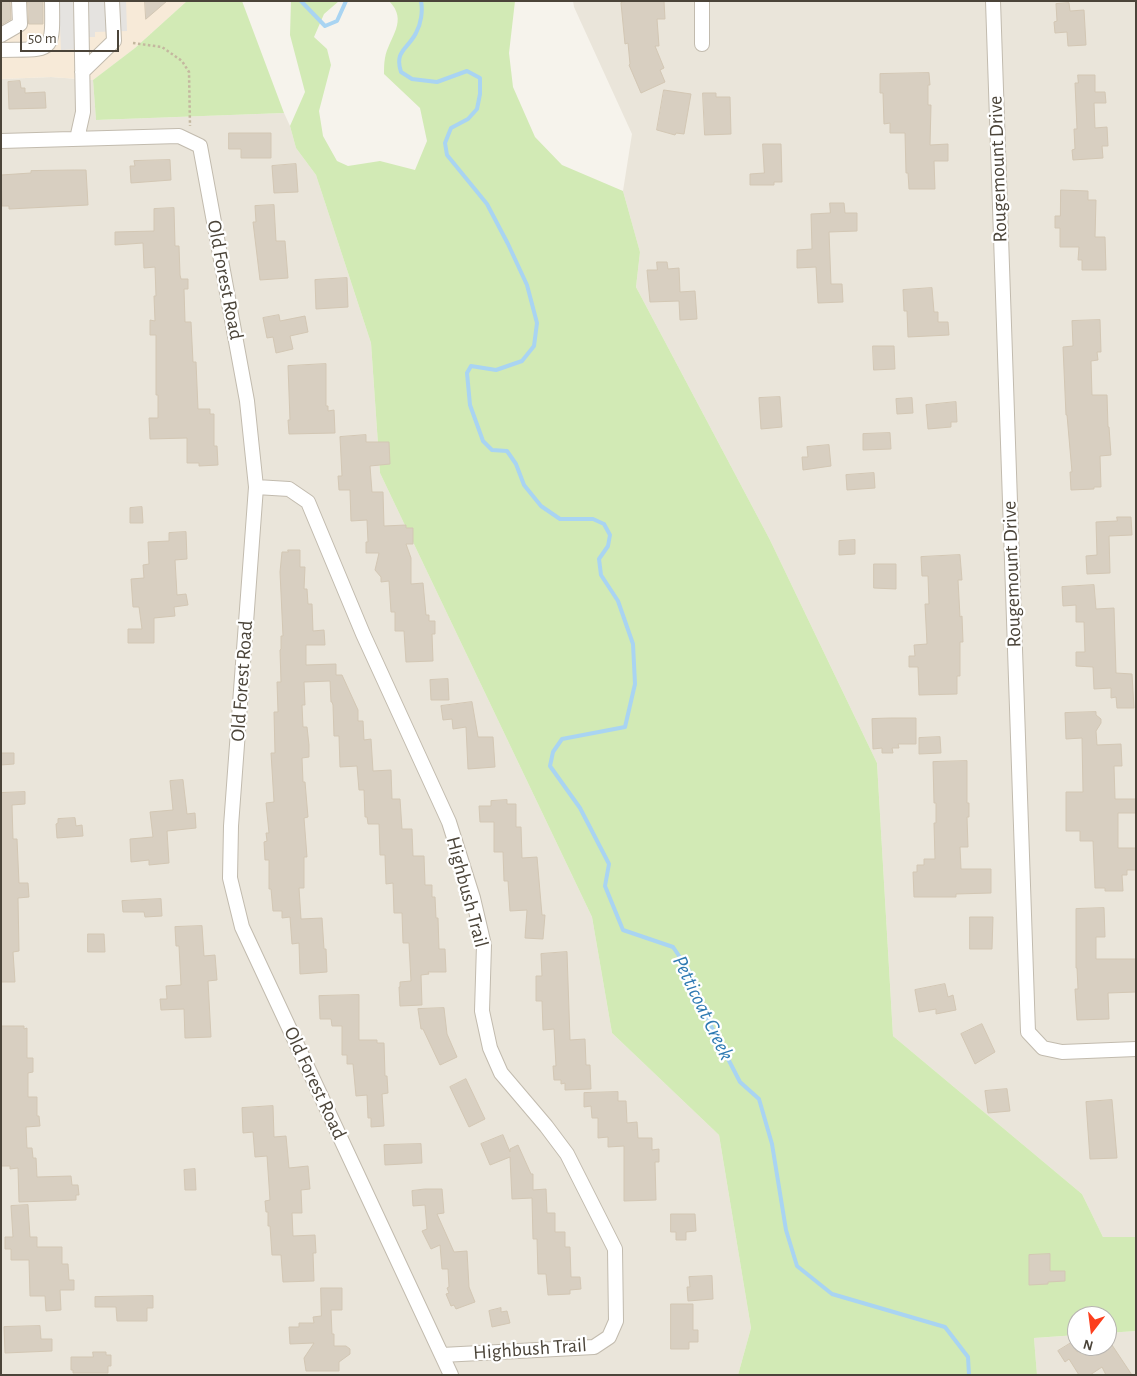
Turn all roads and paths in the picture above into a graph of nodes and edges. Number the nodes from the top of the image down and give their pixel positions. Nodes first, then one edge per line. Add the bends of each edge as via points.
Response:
1 (19, 1) edge
2 (52, 1) edge
3 (81, 1) edge
4 (112, 1) edge
5 (702, 1) edge
6 (993, 1) edge
7 (1, 35) edge
8 (133, 43) dead end
9 (702, 44) dead end
10 (1, 50) edge
11 (82, 72) junction
12 (77, 139) junction
13 (1, 141) edge
14 (200, 146) junction
15 (256, 487) junction
16 (1136, 1049) edge
17 (442, 1355) junction
18 (450, 1375) edge

1 - 7 street via 20,24
2 - 10 street via 53,35 49,44 41,49
3 - 11 street
4 - 11 street via 114,41
5 - 9 street
6 - 16 street, Rougemount Drive via 1028,1032 1043,1048 1062,1052
8 - 14 path via 162,47 182,61 189,72 190,132
11 - 12 street via 83,112
12 - 13 street
12 - 14 street via 179,136
14 - 15 street, Old Forest Road via 248,400
15 - 17 street, Old Forest Road via 230,878 242,926
15 - 17 street, Highbush Trail via 289,488 308,502 452,832 484,945 482,1011 490,1048 501,1073 566,1154 615,1249 616,1321 610,1338 594,1347
17 - 18 street, Old Forest Road

